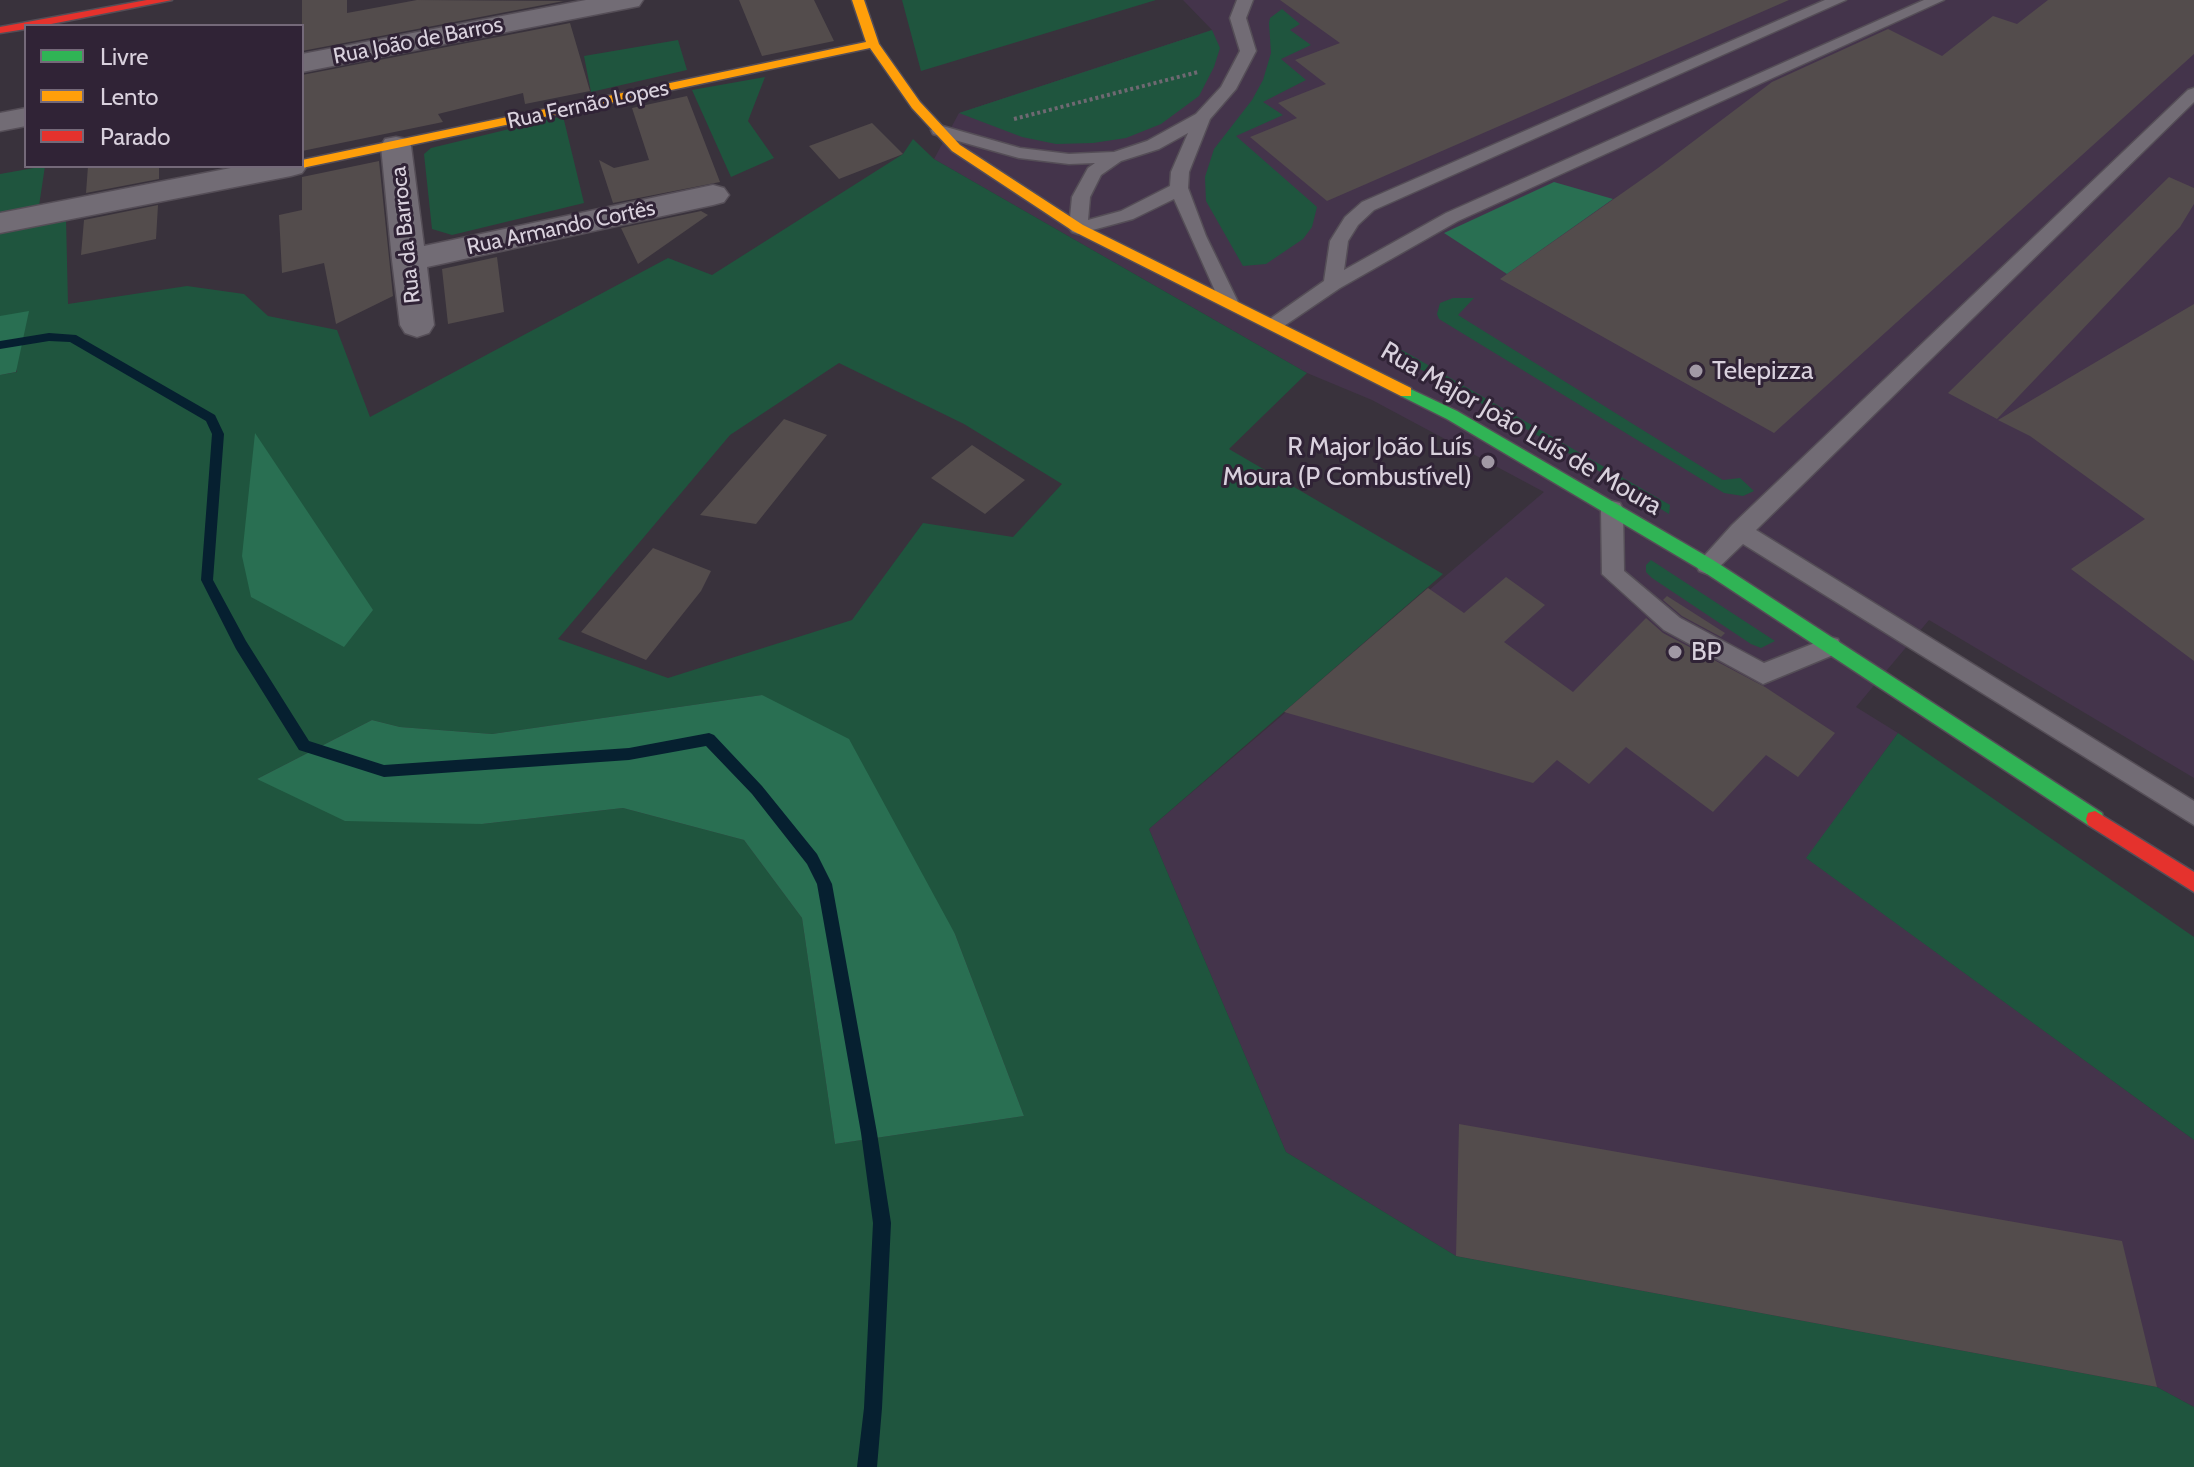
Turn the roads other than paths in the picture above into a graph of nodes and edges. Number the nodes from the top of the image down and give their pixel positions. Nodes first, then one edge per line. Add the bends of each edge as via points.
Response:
1 (166, 0) edge
2 (629, 0) edge
3 (858, 0) edge
4 (1245, 0) edge
5 (1838, 0) edge
6 (1936, 0) edge
7 (33, 24) edge
8 (24, 26) edge
9 (0, 30) edge
10 (873, 44) junction
11 (304, 63) edge
12 (2194, 93) edge
13 (24, 117) edge
14 (1202, 118) junction
15 (0, 122) edge
16 (939, 130) junction
17 (396, 146) junction
18 (1115, 157) junction
19 (304, 164) edge
20 (281, 168) edge
21 (1179, 188) junction
22 (713, 195) dead end
23 (0, 223) edge
24 (1078, 228) junction
25 (409, 260) junction
26 (1333, 284) junction
27 (1229, 302) junction
28 (1274, 323) junction
29 (417, 325) dead end
30 (1612, 509) junction
31 (1740, 531) junction
32 (1707, 565) junction
33 (1830, 646) junction
34 (2194, 814) edge
35 (2194, 883) edge

1 - 7 street
2 - 11 street, Rua João de Barros
3 - 10 street, Rua Major João Luís de Moura
4 - 14 lane via 1238,18 1248,51 1228,89
5 - 26 lane via 1368,206 1339,241
6 - 26 lane via 1452,217
8 - 9 street
10 - 16 street, Rua Major João Luís de Moura
10 - 17 street, Rua Fernão Lopes
12 - 31 lane
13 - 15 street
14 - 18 lane via 1153,145
14 - 21 lane via 1180,172
16 - 18 lane via 1019,153
16 - 24 street, Rua Major João Luís de Moura via 956,148
17 - 19 street, Rua Fernão Lopes
17 - 25 street, Rua da Barroca
18 - 24 lane via 1094,172 1081,197
20 - 23 street
21 - 24 lane via 1127,215
21 - 27 lane
22 - 25 street, Rua Armando Cortês
24 - 27 street, Rua Major João Luís de Moura
25 - 29 street, Rua da Barroca
26 - 28 lane
27 - 28 street, Rua Major João Luís de Moura
28 - 30 street, Rua Major João Luís de Moura via 1452,415
30 - 32 street, Rua Major João Luís de Moura
30 - 33 lane via 1613,574 1672,624 1763,674
31 - 32 lane
31 - 34 lane
32 - 33 street, Rua Major João Luís de Moura
33 - 35 street, Rua Major João Luís de Moura

